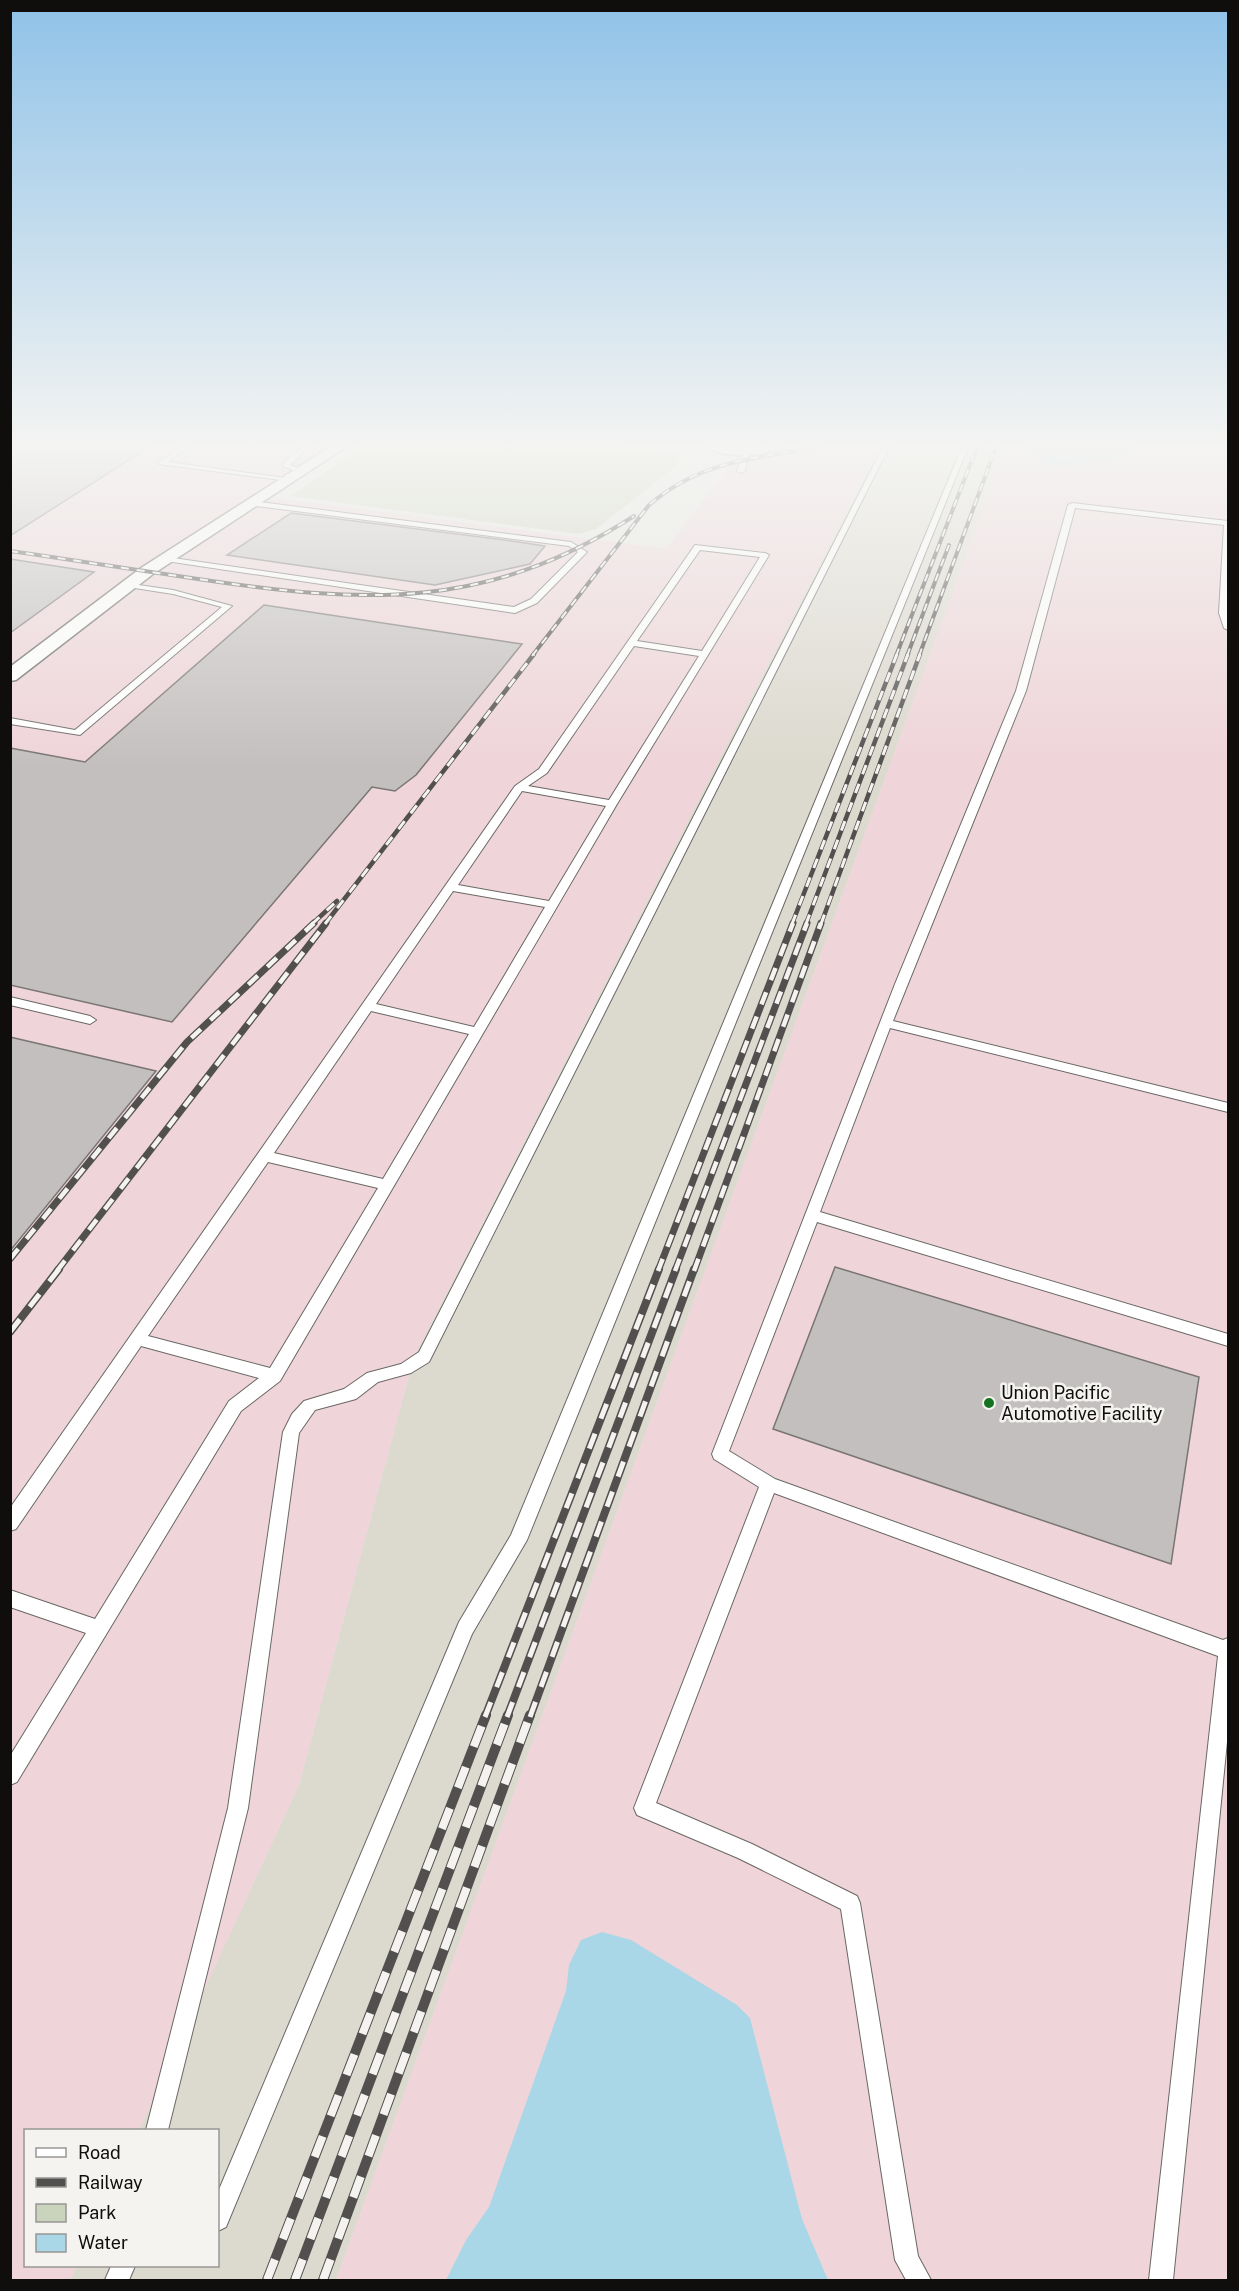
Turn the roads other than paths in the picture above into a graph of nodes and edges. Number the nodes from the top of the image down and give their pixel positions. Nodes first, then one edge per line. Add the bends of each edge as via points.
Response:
1 (174, 554) edge
2 (581, 554) edge
3 (693, 554) edge
4 (756, 554) edge
5 (832, 554) edge
6 (920, 554) edge
7 (1059, 554) edge
8 (1226, 554) edge
9 (166, 559) junction
10 (128, 585) junction
11 (1228, 628) edge
12 (632, 643) junction
13 (704, 654) junction
14 (10, 676) edge
15 (10, 721) edge
16 (519, 788) junction
17 (612, 804) junction
18 (450, 887) junction
19 (552, 905) junction
20 (10, 1001) edge
21 (368, 1006) junction
22 (90, 1020) dead end
23 (886, 1023) junction
24 (477, 1032) junction
25 (1228, 1108) edge
26 (264, 1156) junction
27 (387, 1185) junction
28 (812, 1215) junction
29 (138, 1339) junction
30 (1228, 1340) edge
31 (274, 1376) junction
32 (769, 1484) junction
33 (10, 1523) edge
34 (10, 1599) edge
35 (100, 1629) junction
36 (1228, 1649) edge
37 (10, 1775) edge
38 (157, 2129) edge
39 (219, 2217) edge
40 (919, 2280) edge
41 (1161, 2280) edge

1 - 9 street
2 - 9 lane via 534,601 515,610
3 - 12 lane
4 - 13 lane via 765,555
5 - 38 lane via 424,1357 410,1369 365,1381 352,1393 315,1402 301,1411 291,1432 238,1808
6 - 39 lane via 518,1540 465,1628
7 - 23 lane via 1021,690
8 - 11 lane via 1223,614
9 - 10 street
10 - 14 street
10 - 15 lane via 228,606 77,733
12 - 13 lane
12 - 16 lane via 543,771
13 - 17 lane
16 - 17 lane
16 - 18 lane
17 - 19 lane
18 - 19 lane
18 - 21 lane
19 - 24 lane
20 - 22 lane
21 - 24 lane
21 - 26 lane
23 - 25 lane
23 - 28 lane
24 - 27 lane
26 - 27 lane
26 - 29 lane
27 - 31 lane
28 - 30 lane
28 - 32 lane via 720,1454
29 - 31 lane
29 - 33 lane
31 - 35 lane via 235,1406
32 - 36 lane
32 - 40 lane via 644,1808 745,1851 850,1903 907,2260
34 - 35 lane
35 - 37 lane
36 - 41 lane

